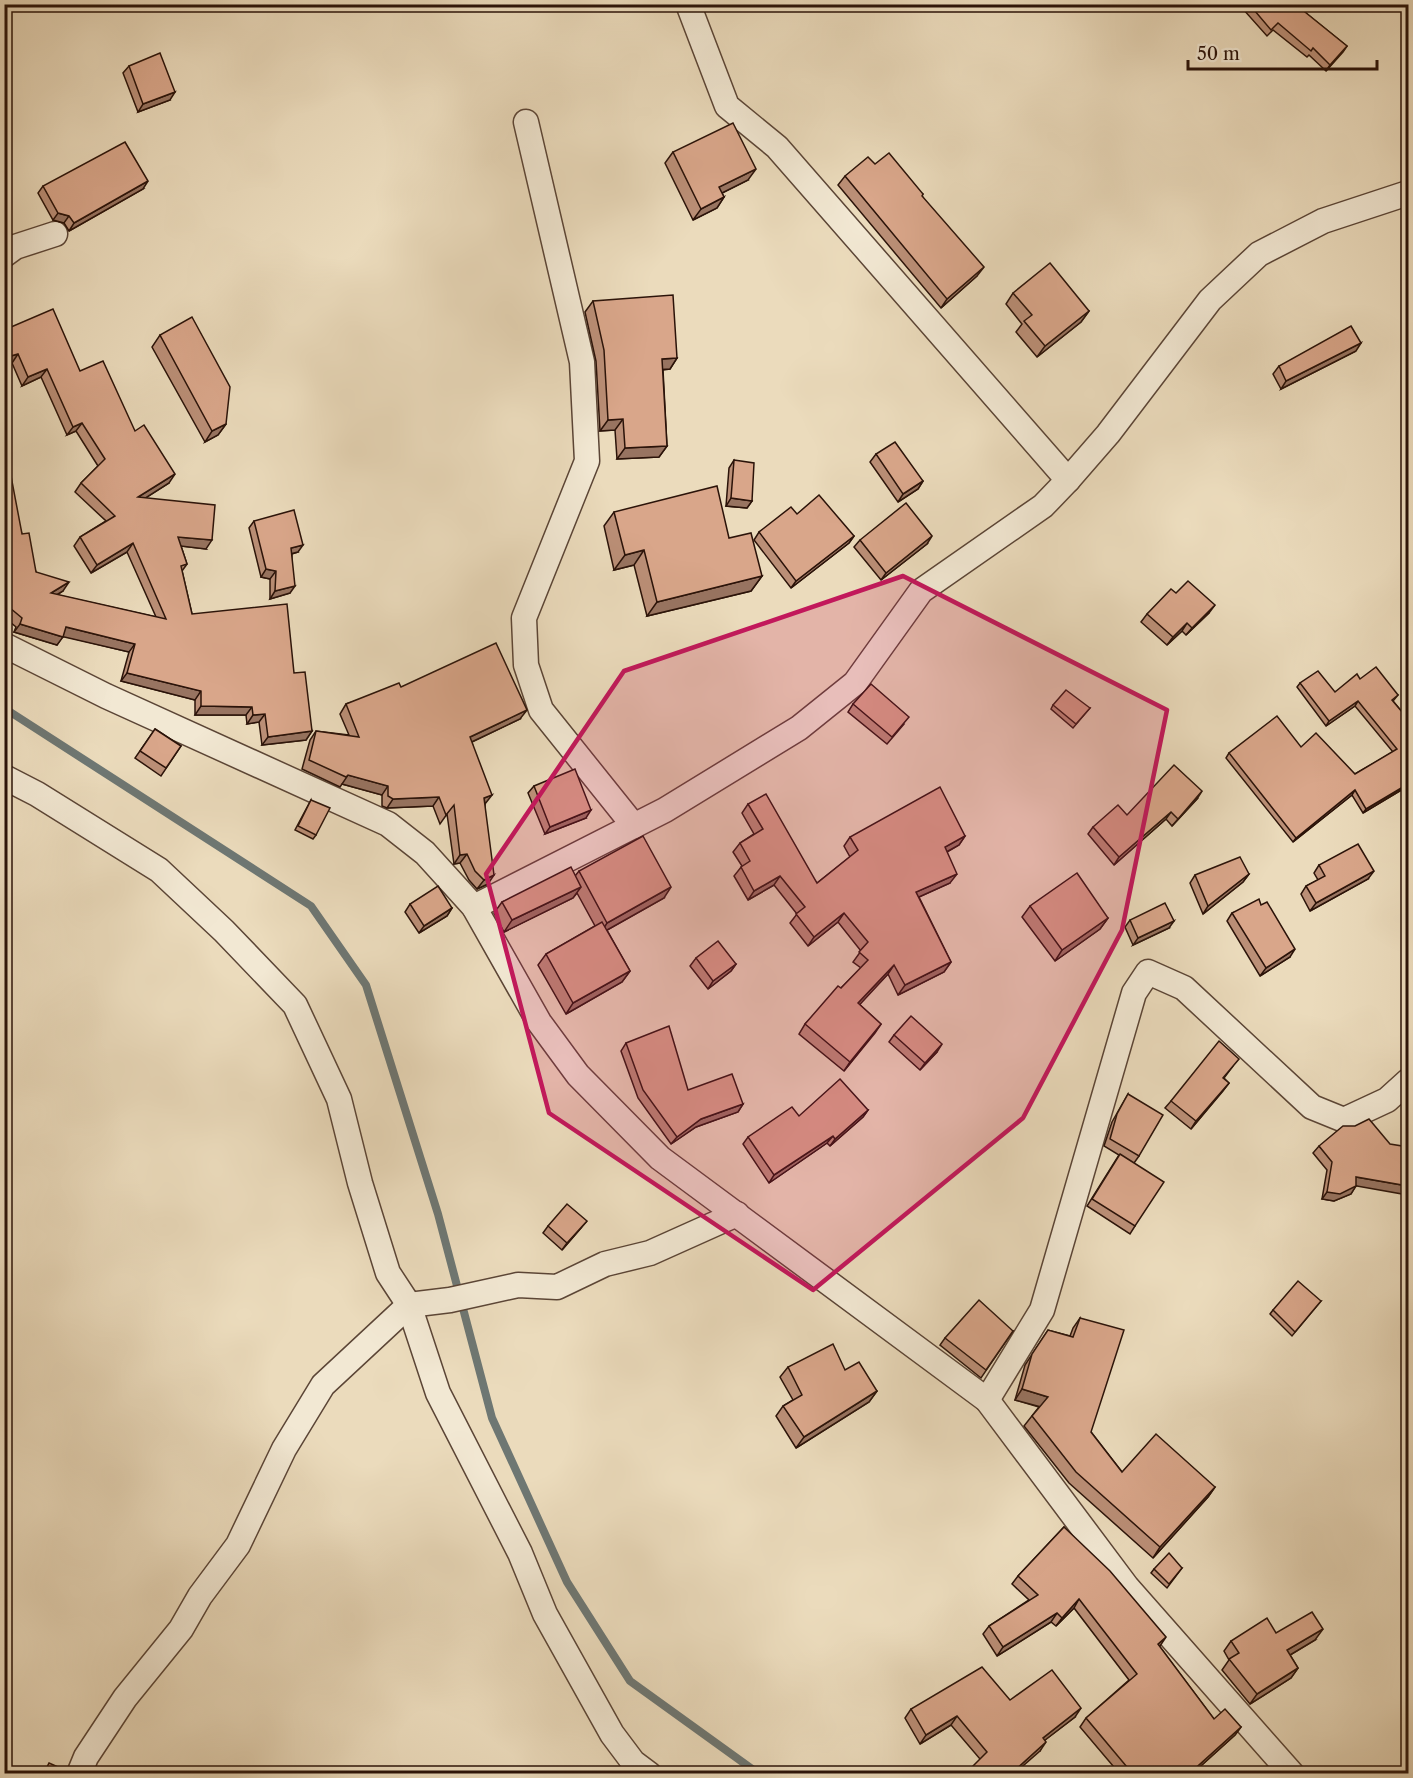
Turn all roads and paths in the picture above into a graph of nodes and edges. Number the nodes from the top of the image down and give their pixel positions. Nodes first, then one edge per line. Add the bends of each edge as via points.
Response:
1 (688, 4) edge
2 (526, 122) dead end
3 (1408, 193) edge
4 (55, 234) dead end
5 (4, 255) edge
6 (1068, 480) junction
7 (4, 645) edge
8 (4, 777) edge
9 (634, 826) junction
10 (474, 908) junction
11 (1408, 1081) edge
12 (737, 1214) junction
13 (409, 1305) junction
14 (987, 1400) junction
15 (79, 1773) edge
16 (649, 1773) edge
17 (1292, 1773) edge

1 - 6 street via 728,106 777,147 809,182
2 - 9 street via 582,362 587,461 524,618 526,665 541,710
3 - 6 street via 1323,221 1259,254 1210,300
4 - 5 street via 15,247
6 - 9 street via 1043,506 921,591 855,683 799,729
7 - 10 street via 106,696 388,824 425,853
8 - 13 street via 159,870 295,1005 339,1099 388,1274
9 - 10 street
10 - 12 street via 539,1022 578,1075 660,1158
11 - 14 street via 1388,1100 1344,1120 1312,1107 1184,988 1148,972 1134,993 1042,1310
12 - 13 street via 650,1253 605,1264 556,1287 518,1285
12 - 14 street
13 - 15 street via 323,1384 284,1449 238,1545 181,1629 124,1698
13 - 16 street via 438,1393 520,1553 545,1614 612,1734 633,1762
14 - 17 street via 1127,1587

